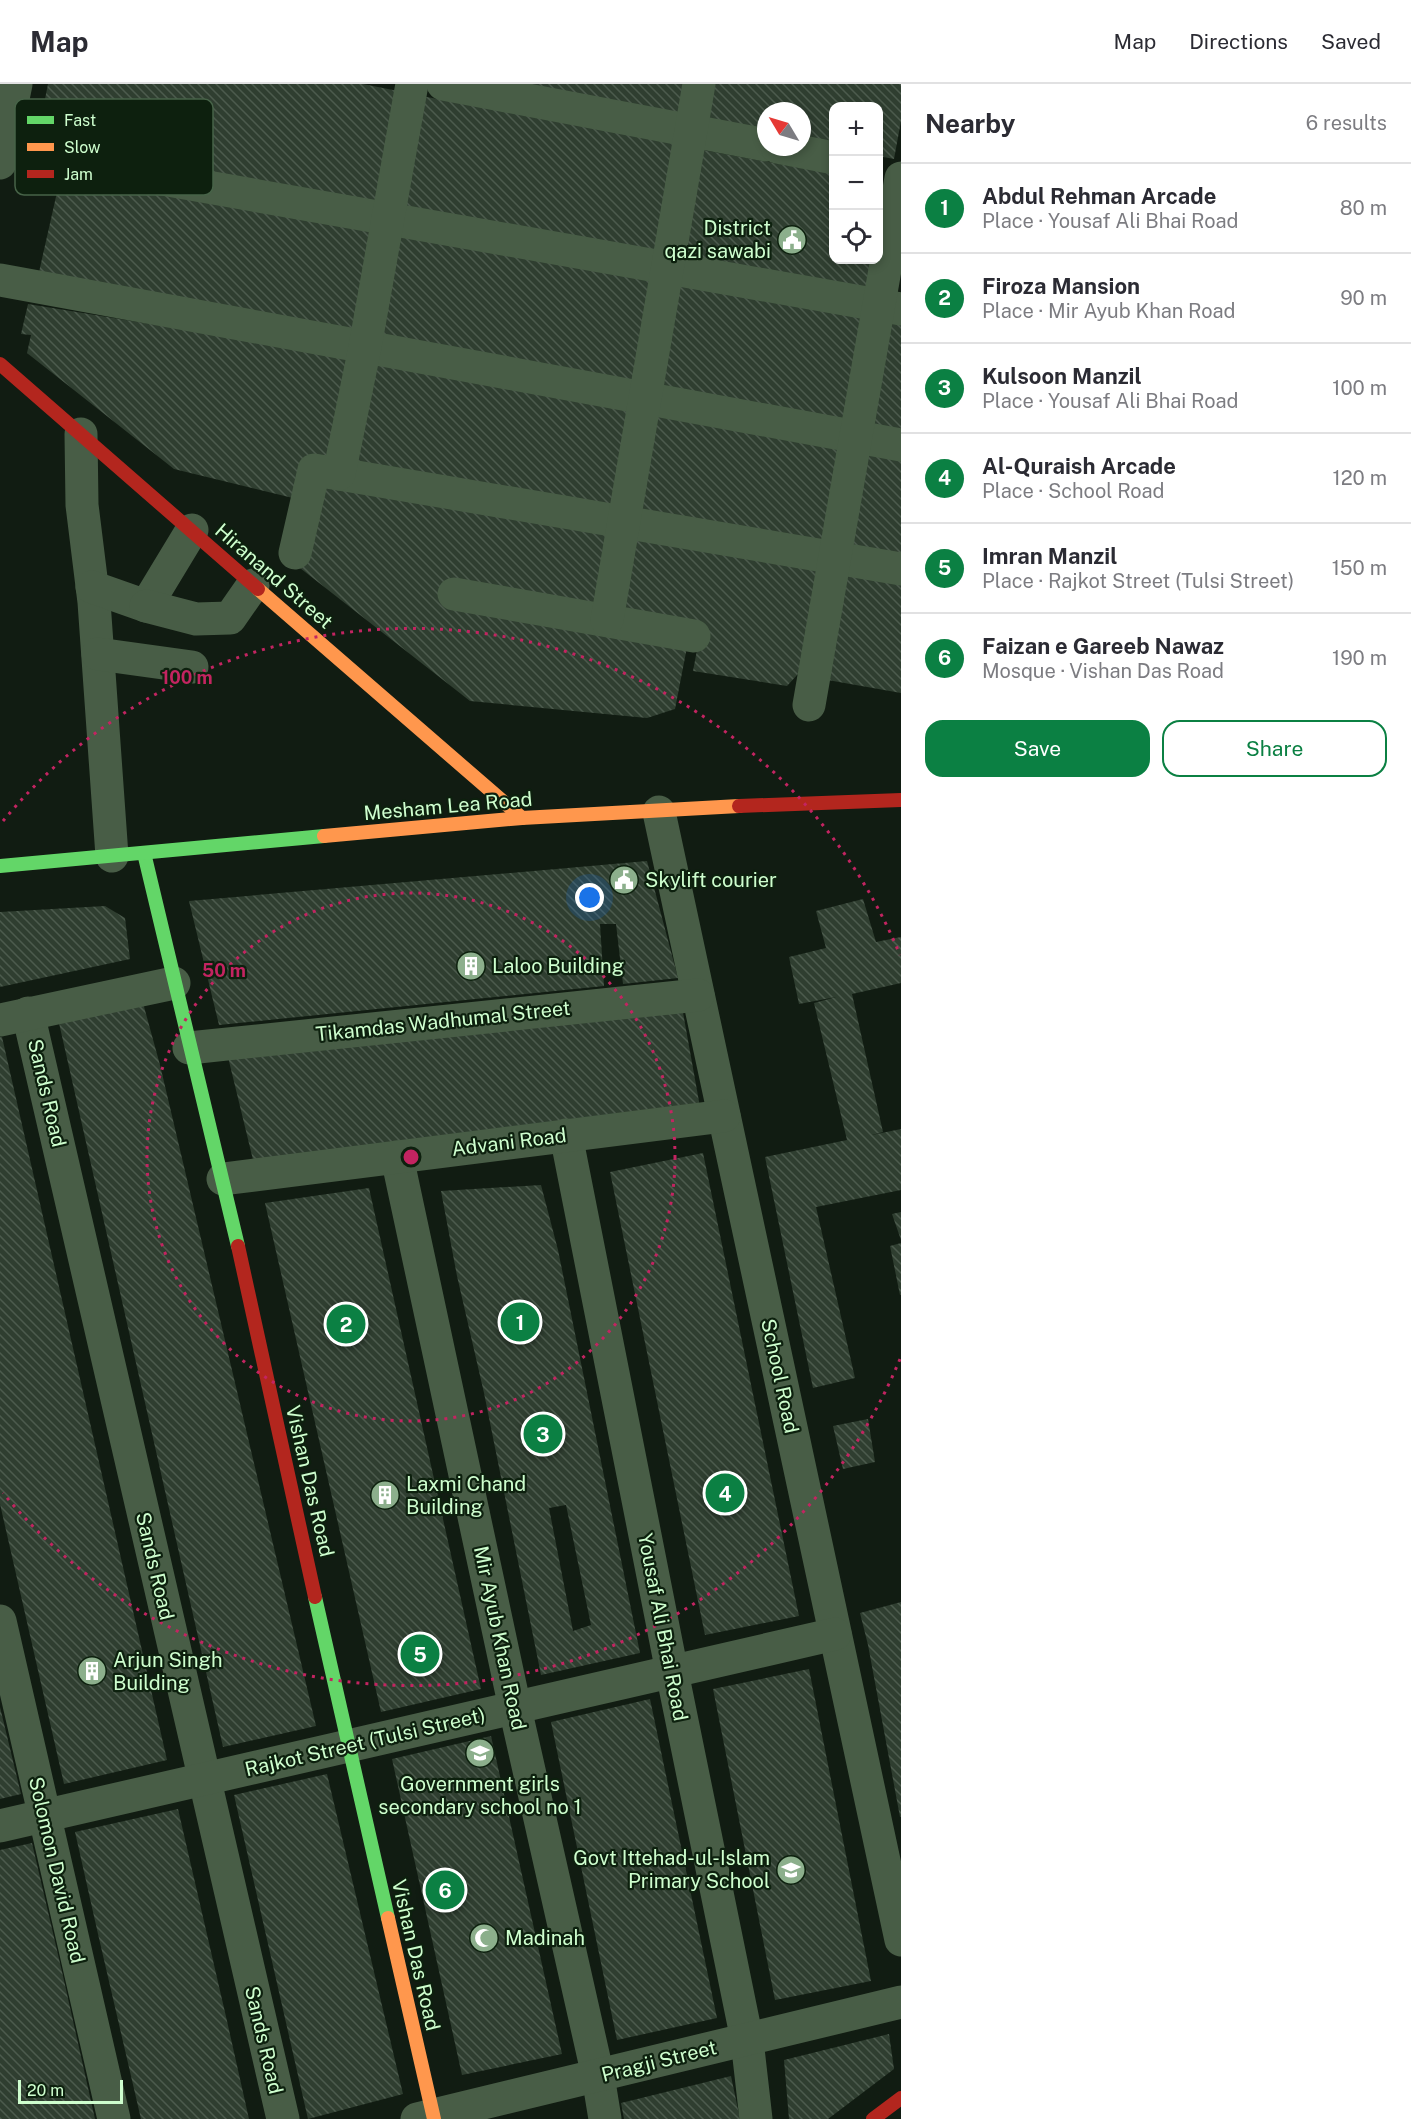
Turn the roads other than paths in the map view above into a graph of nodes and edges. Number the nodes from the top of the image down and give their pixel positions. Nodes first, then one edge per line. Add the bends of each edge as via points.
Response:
1 (16, 84) edge
2 (412, 84) edge
3 (443, 84) edge
4 (699, 84) edge
5 (691, 131) junction
6 (757, 143) edge
7 (811, 154) edge
8 (2, 157) edge
9 (829, 157) edge
10 (883, 167) edge
11 (901, 171) edge
12 (901, 178) edge
13 (213, 191) edge
14 (388, 219) junction
15 (668, 268) junction
16 (0, 280) edge
17 (890, 307) edge
18 (365, 347) junction
19 (7, 378) edge
20 (645, 398) junction
21 (81, 434) junction
22 (856, 437) junction
23 (901, 445) edge
24 (339, 474) junction
25 (624, 522) junction
26 (192, 530) junction
27 (295, 553) dead end
28 (835, 558) junction
29 (901, 569) edge
30 (253, 585) junction
31 (92, 587) junction
32 (454, 594) dead end
33 (146, 606) junction
34 (607, 620) junction
35 (694, 636) dead end
36 (98, 654) junction
37 (192, 667) dead end
38 (809, 705) dead end
39 (901, 800) edge
40 (659, 812) junction
41 (522, 818) junction
42 (144, 853) junction
43 (112, 856) junction
44 (0, 866) edge
45 (174, 982) junction
46 (698, 995) junction
47 (14, 1016) edge
48 (189, 1048) junction
49 (724, 1116) junction
50 (566, 1135) junction
51 (397, 1157) junction
52 (223, 1179) junction
53 (0, 1621) edge
54 (835, 1634) junction
55 (672, 1672) junction
56 (515, 1708) junction
57 (348, 1746) junction
58 (204, 1779) junction
59 (45, 1816) junction
60 (0, 1826) edge
61 (901, 1940) edge
62 (901, 2002) edge
63 (747, 2040) junction
64 (598, 2076) junction
65 (428, 2118) edge
66 (114, 2119) edge
67 (282, 2119) edge
68 (605, 2119) edge
69 (756, 2119) edge

1 - 8 street
2 - 14 street
3 - 5 street
4 - 5 street
5 - 6 street
5 - 15 street
7 - 9 street
10 - 11 street
12 - 17 street
13 - 14 street
14 - 15 street
14 - 18 street
15 - 17 street
15 - 20 street
16 - 18 street
17 - 22 street
18 - 20 street
18 - 24 street
19 - 21 street, Hiranand Street
20 - 22 street
20 - 25 street
21 - 26 street, Hiranand Street
21 - 31 street via 82,505
22 - 23 street
22 - 28 street
24 - 25 street
24 - 27 street via 314,470
25 - 28 street
25 - 34 street
26 - 30 street, Hiranand Street
26 - 33 street
28 - 29 street
28 - 38 street
30 - 33 street via 230,618 196,619
30 - 41 street, Hiranand Street
31 - 33 street
31 - 36 street
32 - 34 street
34 - 35 street
36 - 37 street
36 - 43 street
39 - 40 street, Mesham Lea Road
40 - 41 street, Mesham Lea Road
40 - 46 street, School Road
41 - 42 street, Mesham Lea Road
42 - 43 street, Mesham Lea Road
42 - 45 street, Vishan Das Road
43 - 44 street, Mesham Lea Road
45 - 47 street
45 - 48 street, Vishan Das Road
46 - 48 street, Tikamdas Wadhumal Street
46 - 49 street, School Road
47 - 58 street, Sands Road
48 - 52 street, Vishan Das Road
49 - 50 street, Advani Road
49 - 54 street, School Road
50 - 51 street, Advani Road
50 - 55 street, Yousaf Ali Bhai Road
51 - 52 street, Advani Road
51 - 56 street, Mir Ayub Khan Road
52 - 57 street, Vishan Das Road
53 - 59 street, Solomon David Road
54 - 55 street, Rajkot Street (Tulsi Street)
54 - 61 street, School Road
55 - 56 street, Rajkot Street (Tulsi Street)
55 - 63 street, Yousaf Ali Bhai Road
56 - 57 street, Rajkot Street (Tulsi Street)
56 - 64 street, Mir Ayub Khan Road
57 - 58 street, Rajkot Street (Tulsi Street)
57 - 65 street, Vishan Das Road
58 - 59 street, Rajkot Street (Tulsi Street)
58 - 67 street, Sands Road
59 - 60 street, Rajkot Street (Tulsi Street)
59 - 66 street, Solomon David Road
62 - 63 street, Pragji Street
63 - 64 street, Pragji Street
63 - 69 street, Yousaf Ali Bhai Road
64 - 65 street, Pragji Street
64 - 68 street, Mir Ayub Khan Road

